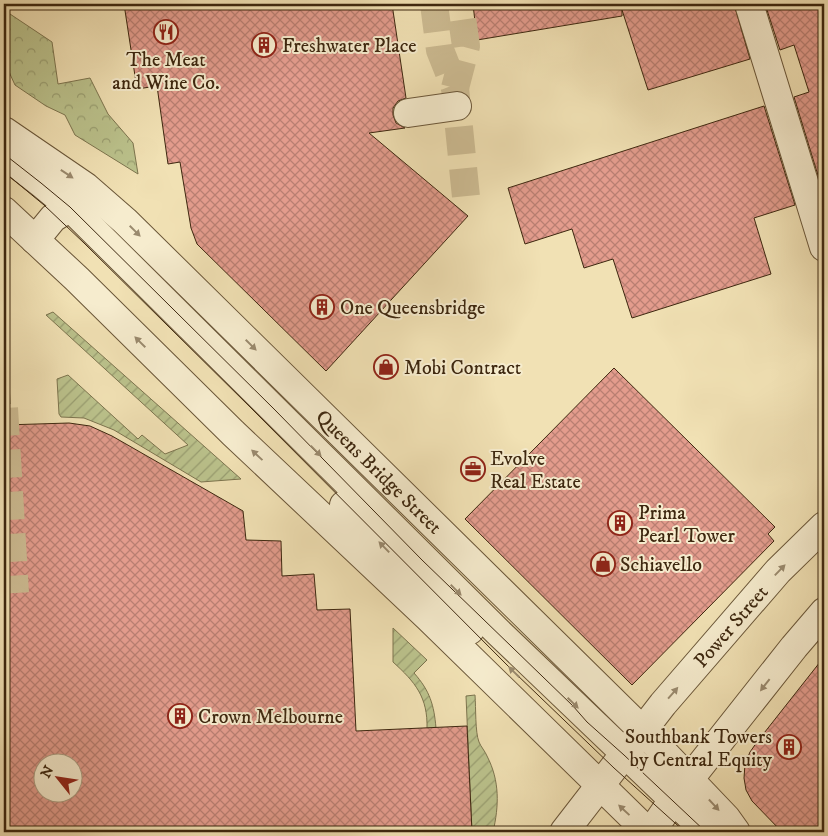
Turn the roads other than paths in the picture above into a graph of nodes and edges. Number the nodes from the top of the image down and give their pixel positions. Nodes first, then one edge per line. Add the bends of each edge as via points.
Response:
1 (748, 4) edge
2 (457, 106) dead end
3 (408, 113) dead end
4 (4, 131) edge
5 (4, 154) edge
6 (4, 172) edge
7 (99, 198) junction
8 (4, 211) edge
9 (63, 212) junction
10 (35, 240) junction
11 (824, 245) edge
12 (824, 526) edge
13 (452, 542) junction
14 (407, 570) junction
15 (824, 612) edge
16 (642, 730) junction
17 (613, 770) junction
18 (665, 812) edge
19 (564, 832) edge
20 (683, 832) edge
21 (707, 832) edge
22 (736, 832) edge

1 - 11 street
2 - 3 street
4 -> 7 street, Queens Bridge Street
5 - 9 street, Queens Bridge Street via 41,182
6 - 9 street, Queens Bridge Street
7 - 9 street via 85,198
7 -> 13 street, Queens Bridge Street
8 - 10 street, Queens Bridge Street
9 - 10 street
9 - 14 street, Queens Bridge Street
14 -> 10 street, Queens Bridge Street via 233,433
16 -> 12 street, Power Street via 778,571
13 - 14 street via 436,556
13 - 16 street, Queens Bridge Street
14 - 17 street, Queens Bridge Street
14 -> 17 street, Queens Bridge Street
15 -> 18 street
16 - 17 street, Power Street
16 - 18 street, Queens Bridge Street
18 -> 17 street, Queens Bridge Street
17 - 18 street, Queens Bridge Street
17 - 19 street, Power Street
18 - 20 street, Queens Bridge Street
18 - 21 street, Queens Bridge Street
18 -> 22 street, Queens Bridge Street via 726,818

